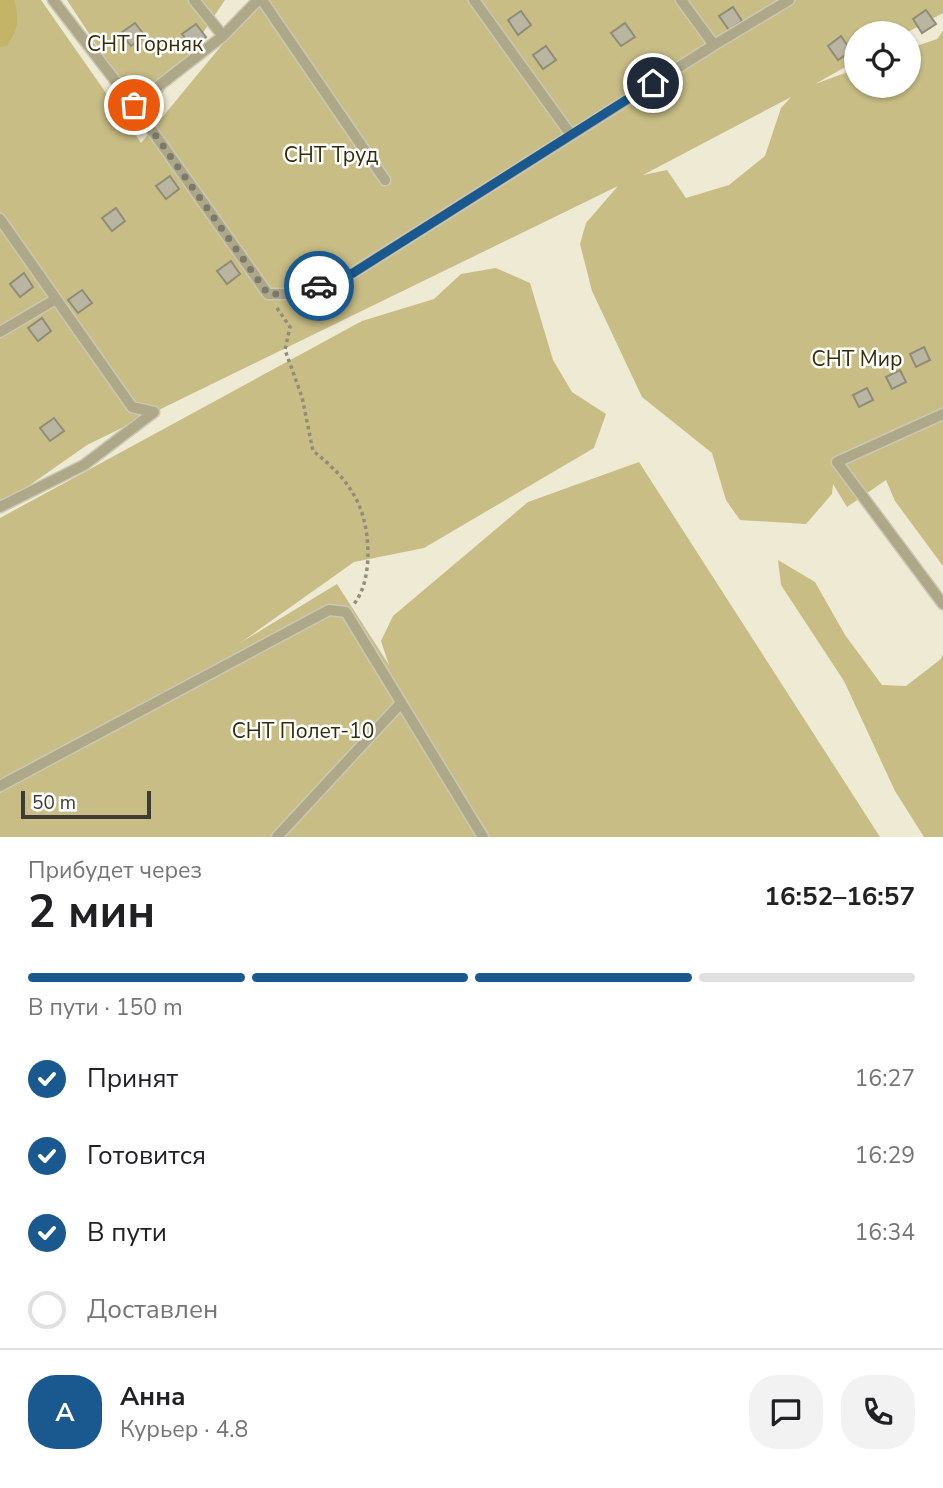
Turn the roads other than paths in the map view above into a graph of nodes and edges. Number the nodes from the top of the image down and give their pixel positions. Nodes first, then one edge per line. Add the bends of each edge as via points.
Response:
1 (53, 0) edge
2 (194, 0) edge
3 (260, 0) edge
4 (474, 0) edge
5 (681, 0) edge
6 (789, 0) edge
7 (223, 36) junction
8 (714, 44) junction
9 (134, 105) junction
10 (571, 135) junction
11 (385, 180) dead end
12 (0, 219) edge
13 (56, 299) junction
14 (0, 332) edge
15 (943, 414) edge
16 (0, 507) edge
17 (943, 604) edge
18 (401, 704) junction
19 (0, 786) edge
20 (277, 837) edge
21 (483, 837) edge

1 - 9 lane
2 - 7 lane
3 - 7 lane
3 - 11 lane
4 - 10 lane
5 - 8 lane
6 - 8 lane
7 - 9 lane
8 - 10 lane
9 - 10 lane via 268,294 298,294 353,273
12 - 13 lane
13 - 14 lane
13 - 16 lane via 132,407 154,412 84,465
15 - 17 lane via 837,462
18 - 19 lane via 346,612 329,610
18 - 20 lane
18 - 21 lane

